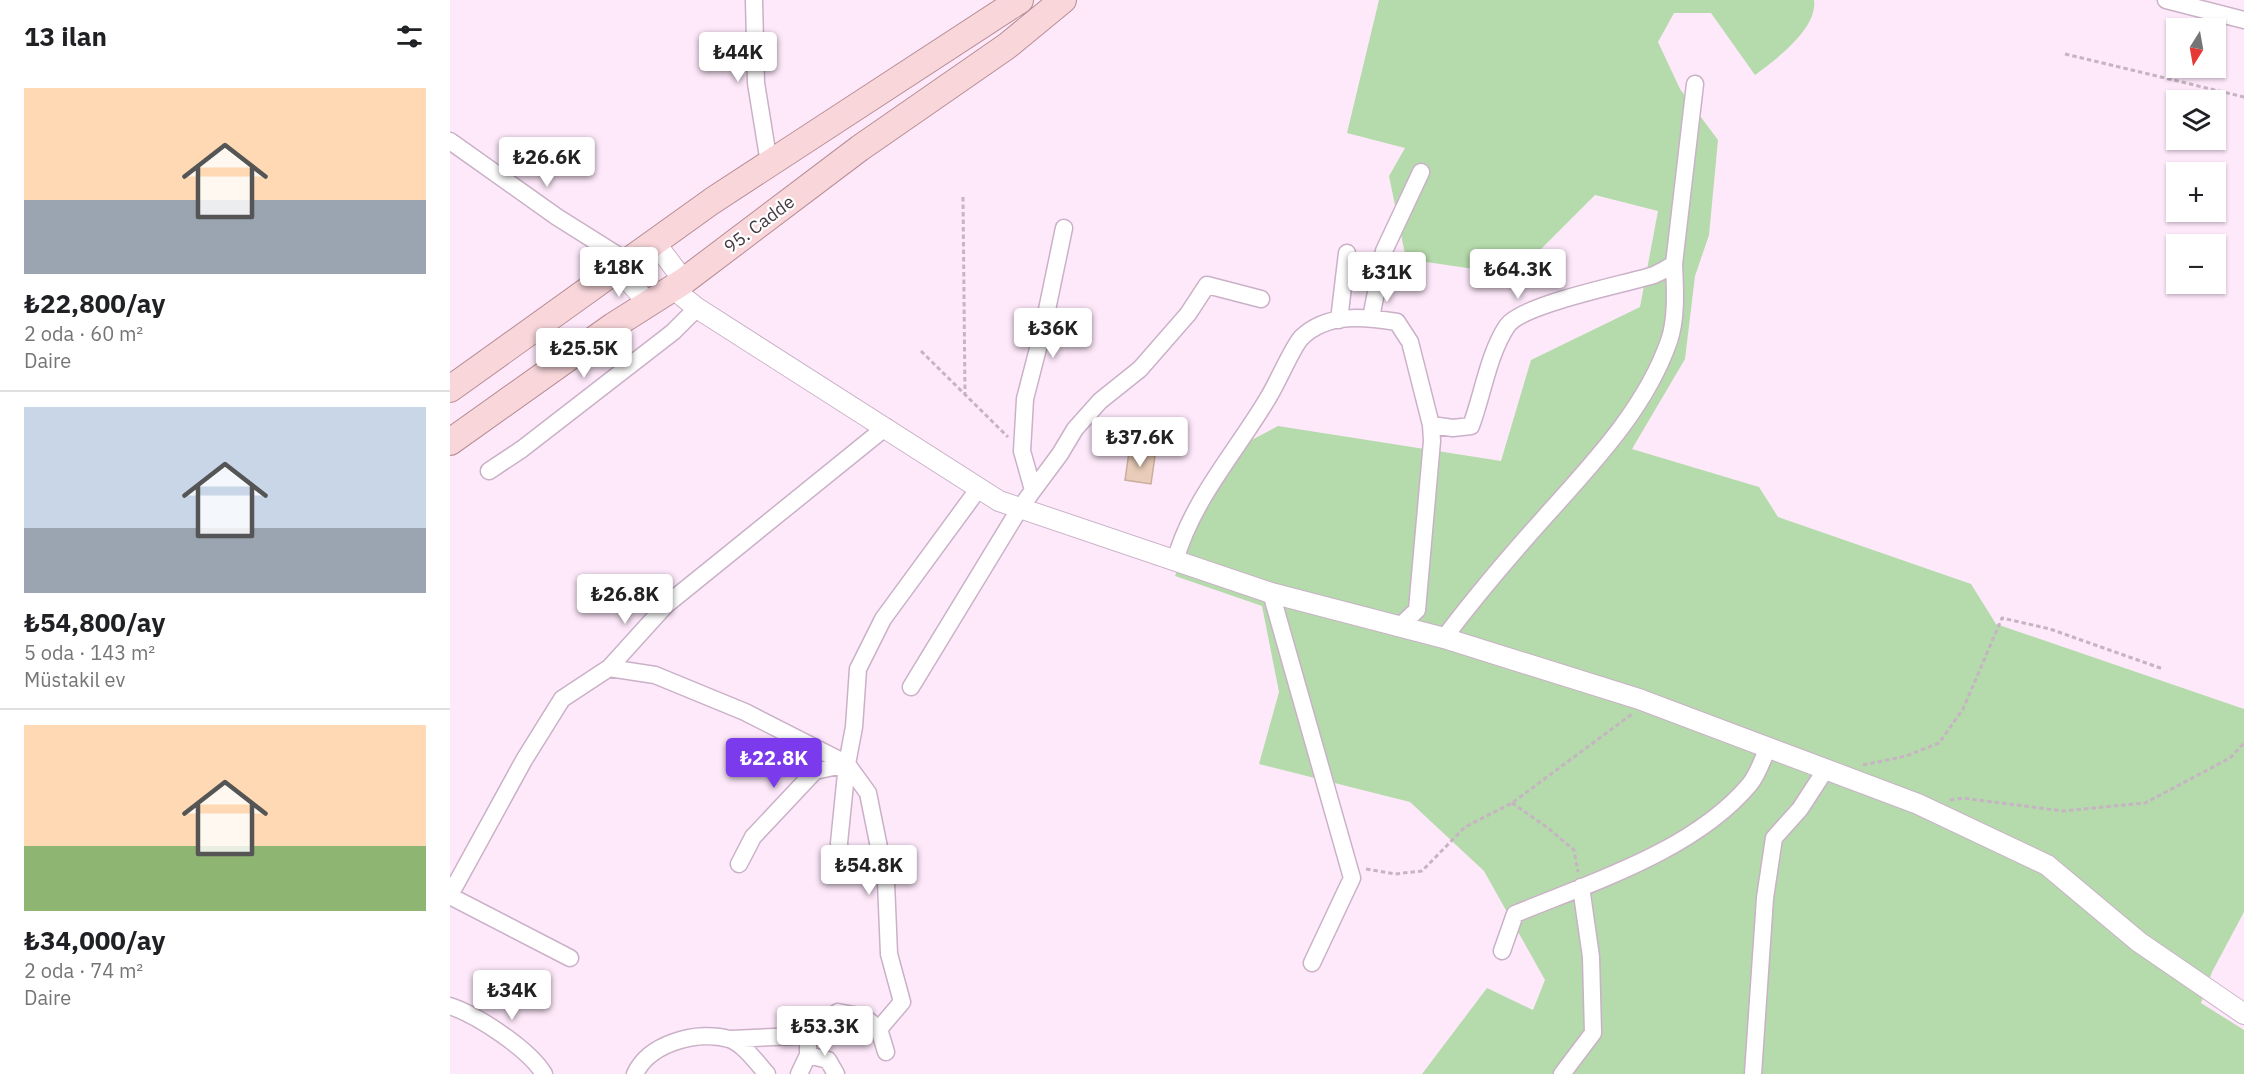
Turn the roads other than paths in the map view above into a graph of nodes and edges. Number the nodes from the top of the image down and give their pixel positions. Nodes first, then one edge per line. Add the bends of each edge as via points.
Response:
1 (754, 0) edge
2 (1020, 0) edge
3 (1063, 0) edge
4 (2166, 0) edge
5 (2213, 6) edge
6 (2244, 20) edge
7 (1695, 84) dead end
8 (450, 141) edge
9 (769, 163) junction
10 (1421, 172) dead end
11 (1064, 228) dead end
12 (654, 241) junction
13 (1347, 253) dead end
14 (622, 264) junction
15 (1674, 264) junction
16 (678, 284) junction
17 (1261, 299) dead end
18 (648, 303) junction
19 (697, 308) junction
20 (1371, 318) junction
21 (1339, 320) junction
22 (450, 389) edge
23 (1431, 425) junction
24 (886, 427) junction
25 (450, 442) edge
26 (489, 471) dead end
27 (979, 488) junction
28 (1034, 490) junction
29 (1020, 508) junction
30 (1175, 561) junction
31 (1271, 593) junction
32 (1400, 627) junction
33 (1444, 638) junction
34 (609, 668) junction
35 (911, 687) dead end
36 (1768, 747) junction
37 (847, 764) junction
38 (1826, 769) junction
39 (739, 864) dead end
40 (841, 866) dead end
41 (1581, 887) junction
42 (450, 895) edge
43 (1502, 951) dead end
44 (570, 958) dead end
45 (1312, 963) dead end
46 (450, 1006) edge
47 (2244, 1014) edge
48 (879, 1029) junction
49 (808, 1030) junction
50 (731, 1039) junction
51 (886, 1052) dead end
52 (808, 1055) junction
53 (544, 1074) edge
54 (634, 1074) edge
55 (767, 1074) edge
56 (798, 1074) edge
57 (836, 1074) edge
58 (1562, 1074) edge
59 (1754, 1074) edge

1 - 9 street via 756,83
2 - 9 main road
3 - 16 main road, 95. Cadde via 1007,46 860,148
4 - 5 street
5 - 6 street
7 - 15 street
8 - 14 street
9 - 12 main road
10 - 20 street via 1384,251
11 - 28 street via 1025,399 1022,451
12 - 14 main road
12 - 16 street
13 - 21 street
14 - 18 street
14 - 22 main road
15 - 23 street via 1655,274 1538,309 1508,324 1471,426
15 - 33 street via 1670,339 1652,382 1628,418
16 - 18 main road, 95. Cadde
16 - 19 street
17 - 28 street via 1207,285 1188,314 1140,369 1100,401 1075,429
18 - 25 main road, 95. Cadde
19 - 24 street
19 - 26 street via 663,339
20 - 21 street
20 - 23 street via 1397,322 1410,342
21 - 30 street via 1327,322 1301,338 1263,408 1184,531
23 - 32 street via 1417,610
24 - 27 street
24 - 34 street via 666,605
27 - 29 street
27 - 37 street via 884,619 858,669
28 - 29 street
29 - 30 street
29 - 35 street
30 - 31 street
31 - 32 street
31 - 45 street via 1352,878
32 - 33 street
33 - 36 street via 1649,702
34 - 37 street via 655,675 745,712
34 - 42 street via 562,699
36 - 38 street
36 - 41 street via 1750,783 1710,821 1648,858
37 - 39 street via 814,771 753,837
37 - 40 street via 839,843
37 - 48 street via 868,793 886,882 889,954 902,1002
38 - 47 street via 1918,804 2047,865 2139,942
38 - 59 street via 1800,809 1774,838 1765,898
41 - 43 street via 1515,914
41 - 58 street via 1591,957 1593,1033
42 - 44 street
46 - 53 street via 500,1032
48 - 49 street via 864,1017 838,1012
48 - 51 street
49 - 50 street via 798,1036
49 - 52 street
50 - 54 street via 703,1037 664,1044
50 - 55 street
52 - 56 street
52 - 57 street via 828,1060

